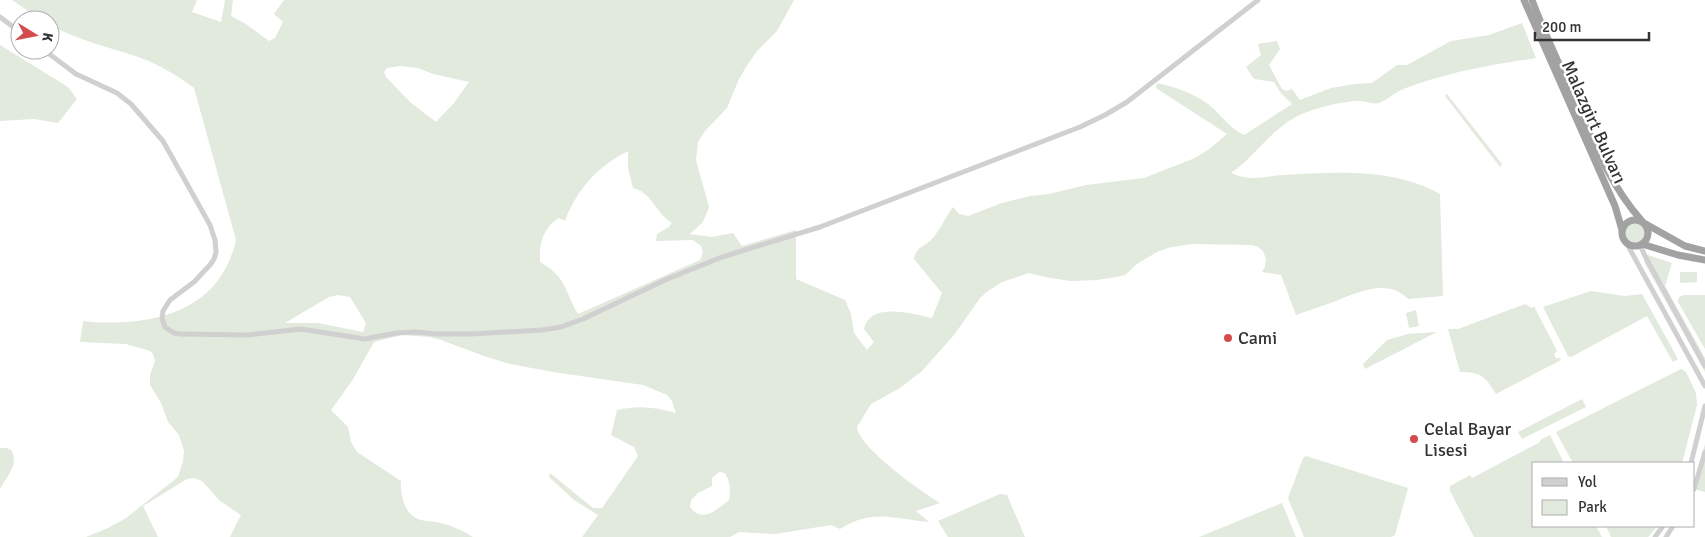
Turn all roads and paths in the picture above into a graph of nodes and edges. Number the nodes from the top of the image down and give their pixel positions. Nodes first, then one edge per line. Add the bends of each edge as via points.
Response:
1 (1258, 0) edge
2 (1524, 0) edge
3 (1532, 0) edge
4 (57, 60) edge
5 (1643, 222) junction
6 (1622, 230) junction
7 (1628, 244) junction
8 (1641, 244) junction
9 (1705, 251) edge
10 (1705, 260) edge
11 (1705, 366) edge
12 (1705, 386) edge
13 (1705, 406) edge
14 (1705, 452) edge
15 (1691, 462) edge
16 (1695, 486) edge

1 - 4 street via 1140,93 1080,127 820,228 715,260 583,320 542,330 396,333 365,339 301,329 230,336 169,331 162,318 166,305 194,282 214,259 215,240 210,225 163,141 130,104 117,93 76,74
2 - 6 highway, Malazgirt Bulvarı via 1615,206
3 - 5 highway, Malazgirt Bulvarı via 1613,182
5 - 6 highway via 1630,220
5 - 8 highway via 1648,232
5 - 9 highway via 1685,246
6 - 7 highway via 1622,237
7 - 8 highway
7 - 12 street
8 - 10 highway
8 - 11 street
13 - 15 street
14 - 16 street

